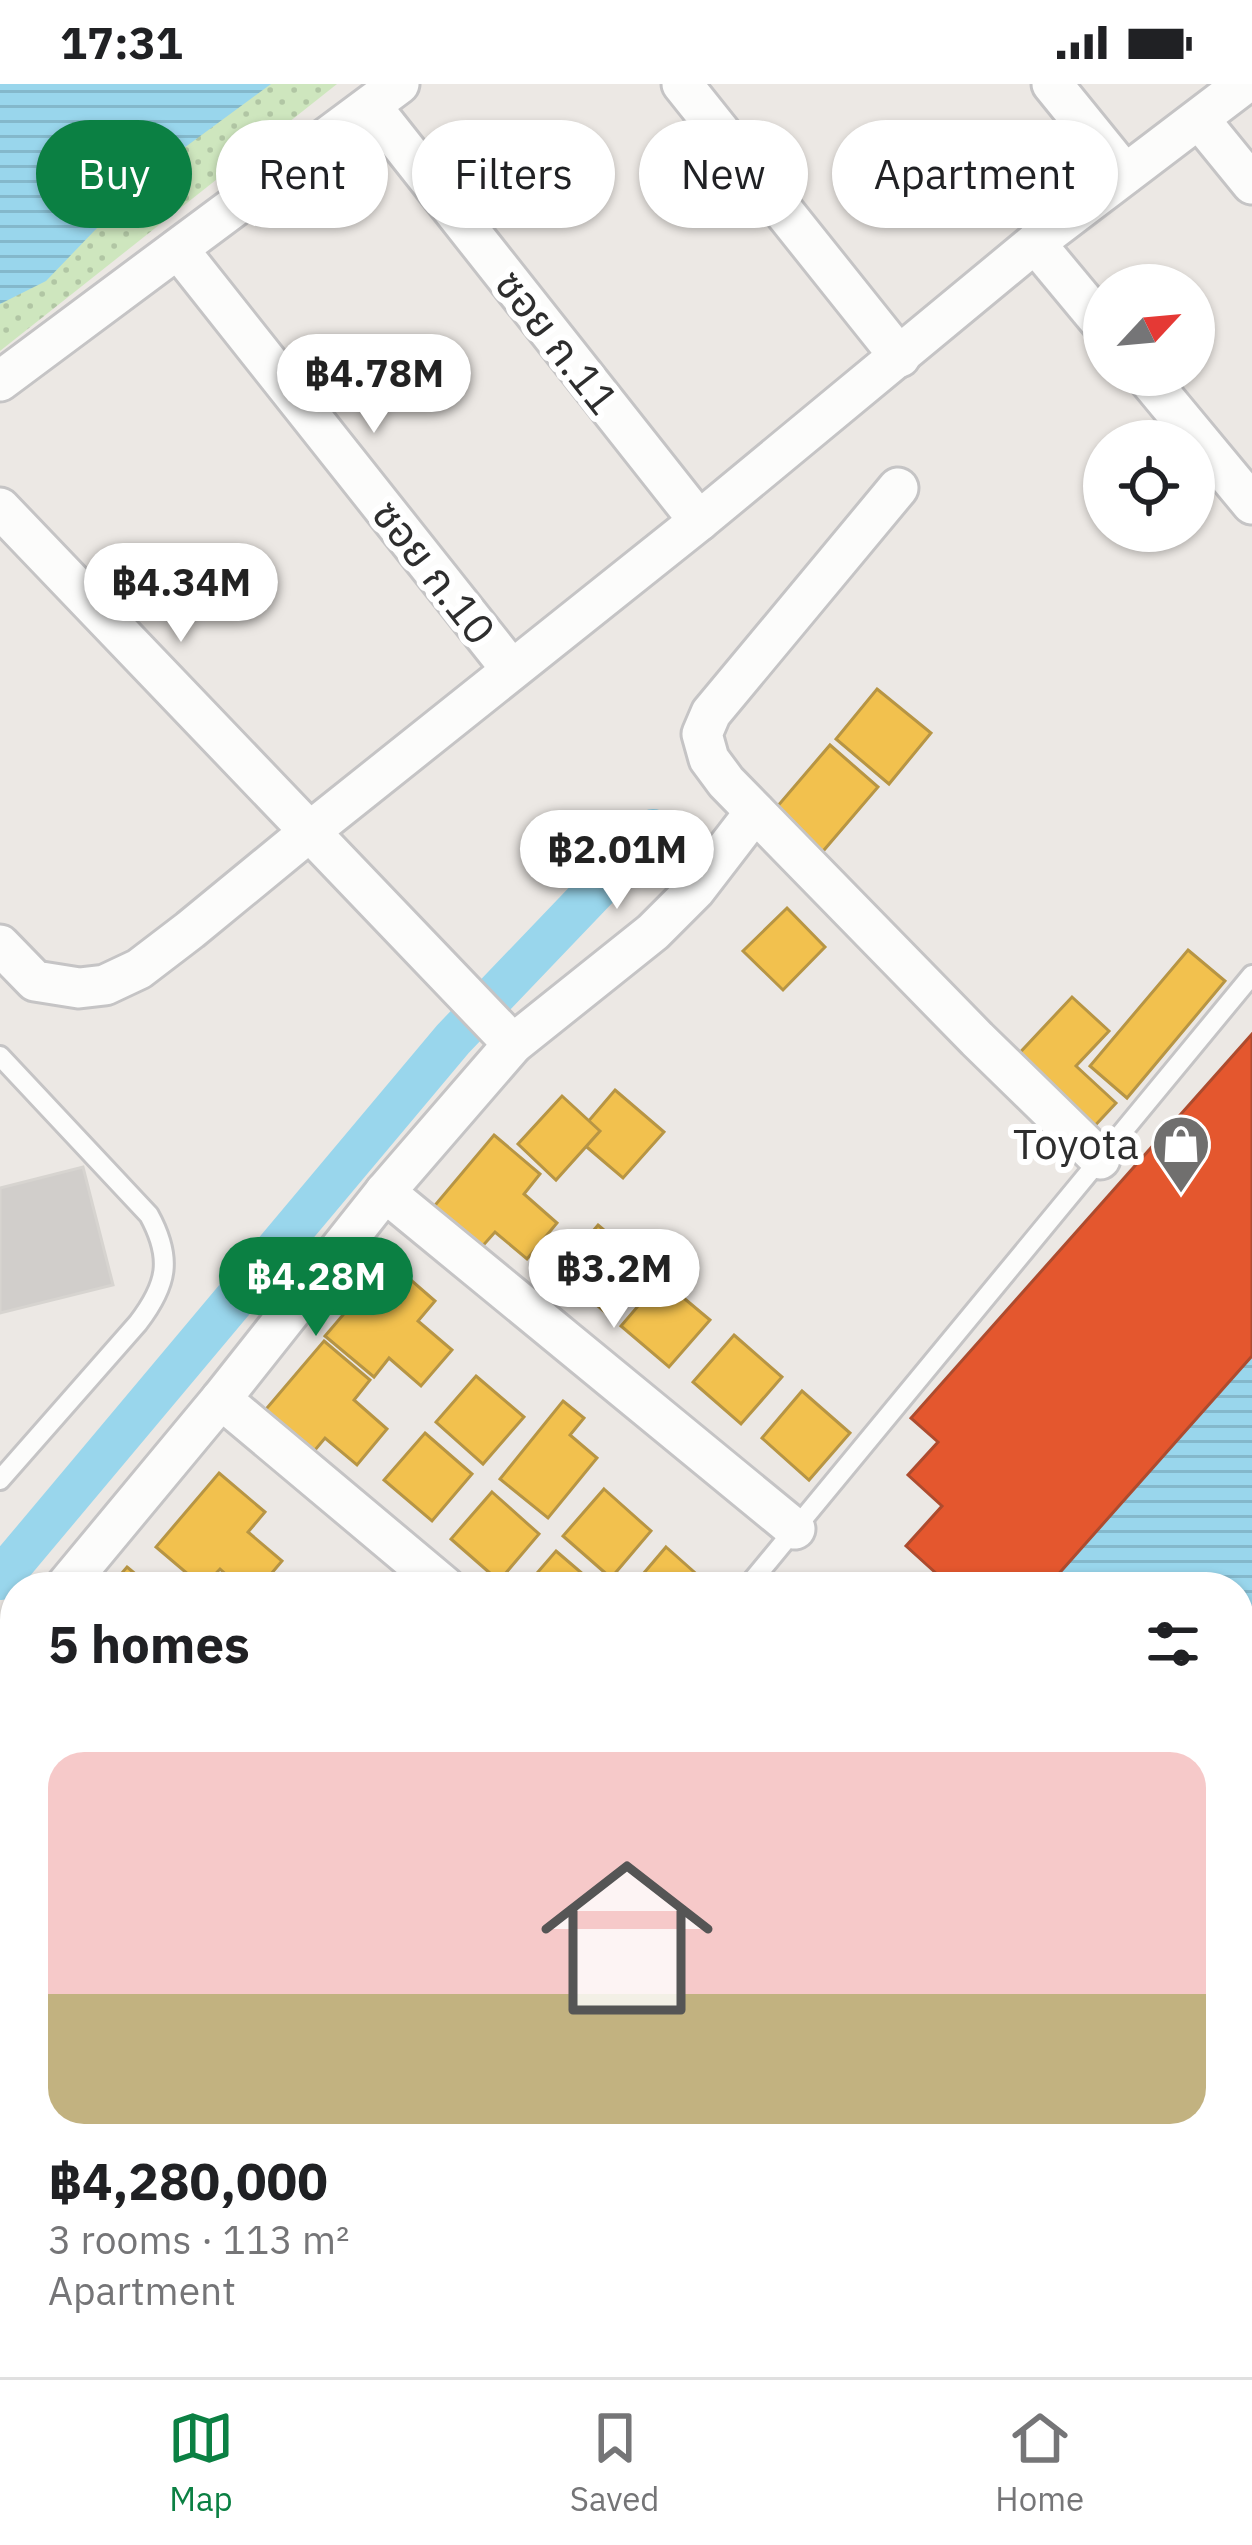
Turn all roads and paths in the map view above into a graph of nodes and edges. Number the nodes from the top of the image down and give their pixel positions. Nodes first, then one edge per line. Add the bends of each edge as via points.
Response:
1 (682, 84) edge
2 (1052, 84) edge
3 (1244, 84) edge
4 (385, 95) edge
5 (1199, 119) junction
6 (1125, 174) junction
7 (1252, 184) edge
8 (1035, 243) junction
9 (178, 248) junction
10 (1083, 301) edge
11 (900, 356) junction
12 (0, 381) edge
13 (1162, 396) edge
14 (898, 488) dead end
15 (1252, 504) edge
16 (0, 508) edge
17 (699, 521) junction
18 (511, 669) junction
19 (754, 812) junction
20 (308, 832) junction
21 (0, 945) edge
22 (1252, 975) edge
23 (491, 1021) junction
24 (0, 1056) edge
25 (1100, 1160) junction
26 (385, 1192) junction
27 (221, 1400) junction
28 (0, 1480) edge
29 (795, 1529) junction
30 (78, 1572) edge
31 (427, 1572) edge
32 (760, 1572) edge

1 - 11 street
2 - 6 street
3 - 5 street
4 - 9 street
4 - 17 street, ซอย ก.11
5 - 6 street
5 - 7 street
6 - 8 street
8 - 10 street
8 - 11 street
9 - 12 street
9 - 18 street, ซอย ก.10
11 - 17 street
13 - 15 street
14 - 19 street via 711,713 702,734 709,759
16 - 20 street
17 - 18 street
18 - 20 street
19 - 23 street via 653,932
19 - 25 street
20 - 21 street via 139,969 105,985 34,981
20 - 23 street
22 - 25 lane
23 - 26 street
24 - 28 lane via 149,1215 165,1270 138,1322
25 - 29 lane
26 - 27 street
26 - 29 street
27 - 30 street
27 - 31 street
29 - 32 lane

